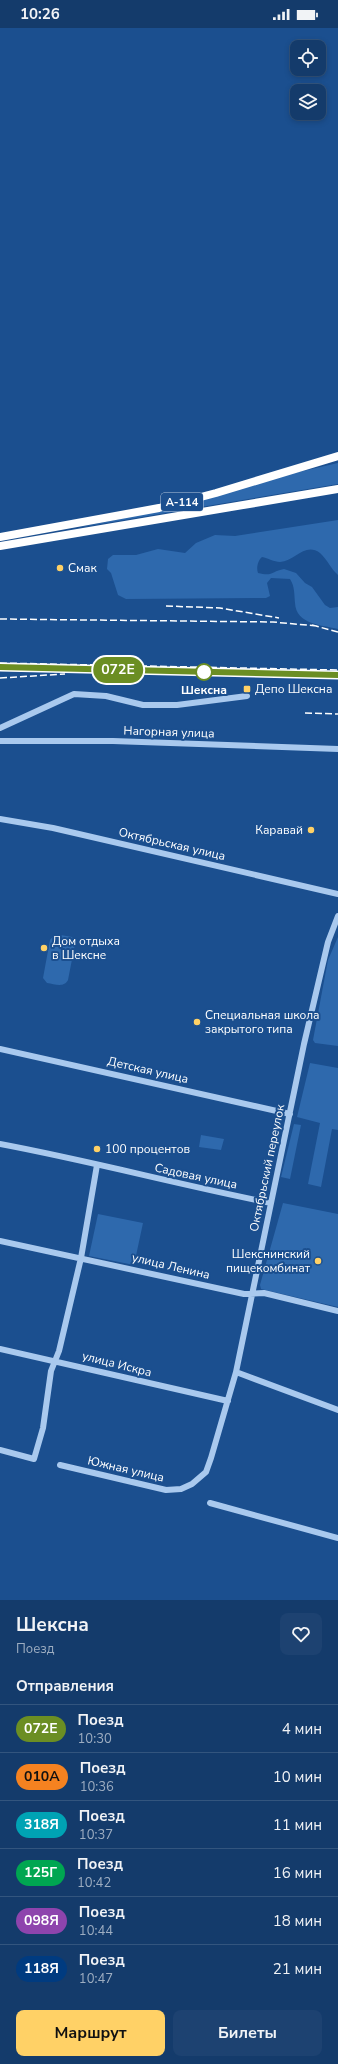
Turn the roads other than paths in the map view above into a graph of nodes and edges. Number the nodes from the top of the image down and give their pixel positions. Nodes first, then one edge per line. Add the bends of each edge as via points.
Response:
1 (338, 456) edge
2 (338, 460) edge
3 (274, 475) junction
4 (338, 488) edge
5 (0, 537) edge
6 (0, 546) edge
7 (247, 696) dead end
8 (0, 728) edge
9 (0, 741) edge
10 (338, 749) edge
11 (0, 820) edge
12 (338, 894) edge
13 (338, 916) edge
14 (0, 1049) edge
15 (290, 1114) junction
16 (0, 1144) edge
17 (97, 1165) junction
18 (271, 1203) junction
19 (0, 1241) edge
20 (81, 1258) junction
21 (252, 1293) junction
22 (338, 1311) edge
23 (0, 1349) edge
24 (56, 1360) junction
25 (236, 1372) junction
26 (228, 1401) junction
27 (338, 1410) edge
28 (0, 1450) edge
29 (60, 1465) dead end
30 (206, 1472) joint
31 (210, 1503) dead end
32 (338, 1538) edge

1 - 3 highway, А-114
2 - 3 highway, А-114
3 - 5 highway, А-114 via 159,508
4 - 6 highway, А-114
7 - 8 street via 177,705 143,705 106,696 74,694
9 - 10 street, Нагорная улица via 113,741
11 - 12 street, Октябрьская улица via 53,828
13 - 15 street, Октябрьский переулок via 328,942
14 - 15 street, Детская улица
15 - 18 street, Октябрьский переулок
16 - 17 street, Садовая улица
17 - 18 street, Садовая улица
17 - 20 street
18 - 21 street, Октябрьский переулок
19 - 20 street, улица Ленина
20 - 21 street, улица Ленина via 244,1294
20 - 24 street
21 - 22 street, улица Ленина via 264,1293
21 - 25 street, Октябрьский переулок
23 - 24 street, улица Искра
24 - 26 street, улица Искра
24 - 28 street via 51,1371 43,1428 34,1459
25 - 26 street, Октябрьский переулок
25 - 27 street
26 - 30 street, Октябрьский переулок
29 - 30 street, Южная улица via 166,1490 180,1489 192,1484
31 - 32 street

